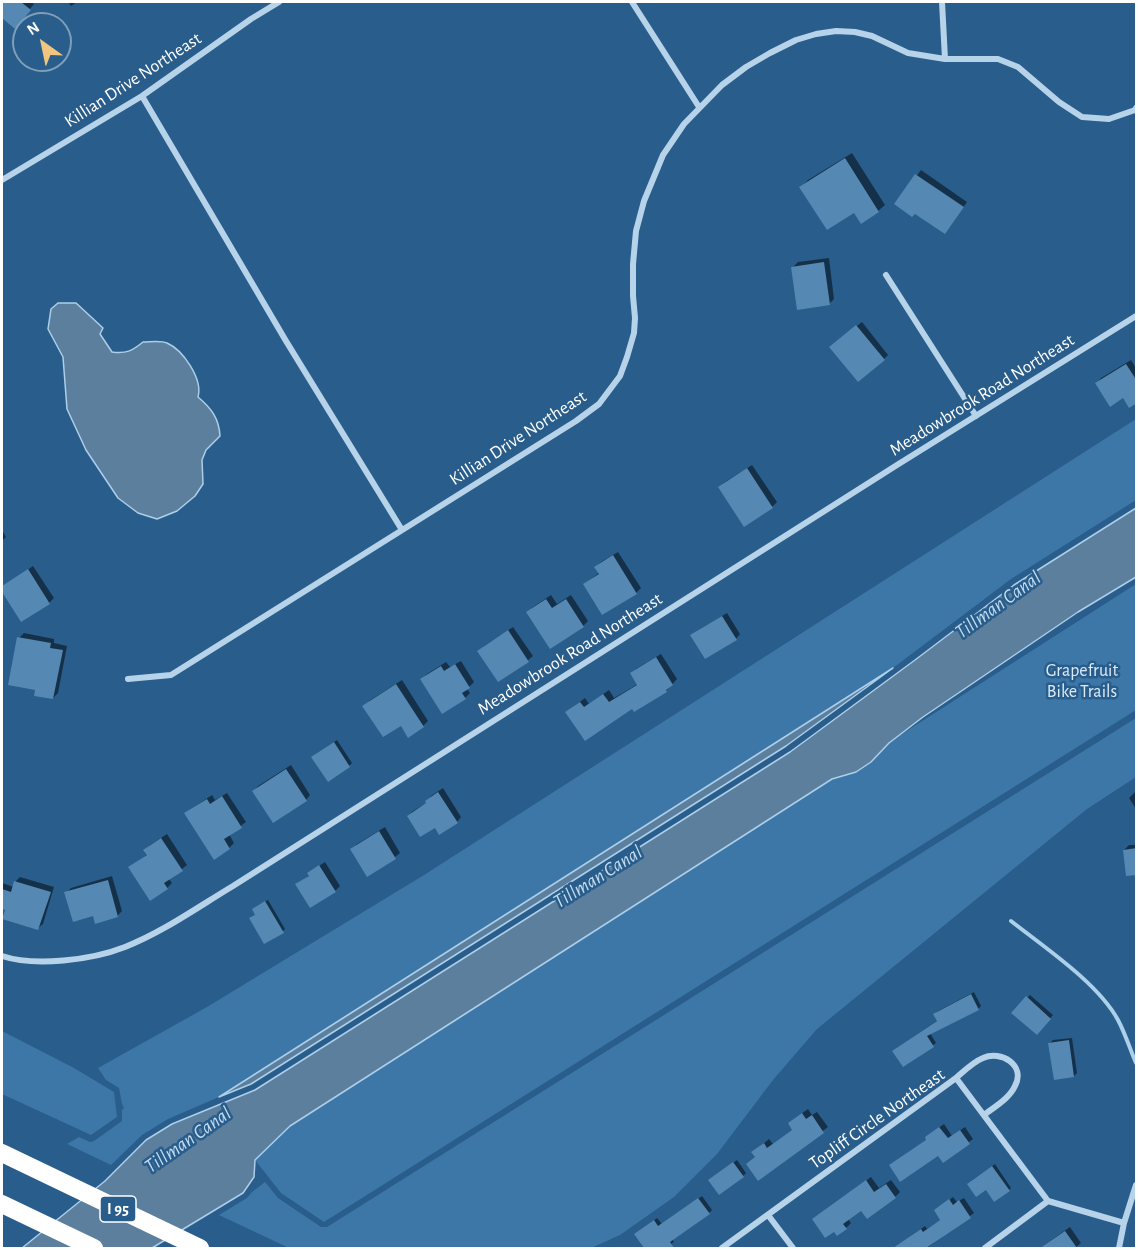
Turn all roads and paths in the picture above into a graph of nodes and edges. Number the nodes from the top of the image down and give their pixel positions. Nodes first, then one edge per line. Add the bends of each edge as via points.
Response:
1 (279, 2) edge
2 (632, 2) edge
3 (942, 2) edge
4 (945, 59) junction
5 (142, 96) junction
6 (699, 107) junction
7 (1137, 108) edge
8 (2, 180) edge
9 (886, 275) dead end
10 (1137, 316) edge
11 (976, 416) junction
12 (402, 530) junction
13 (128, 679) dead end
14 (2, 956) edge
15 (956, 1078) junction
16 (984, 1115) junction
17 (2, 1153) edge
18 (1137, 1185) edge
19 (1048, 1201) junction
20 (2, 1204) edge
21 (768, 1215) junction
22 (1124, 1223) junction
23 (94, 1248) edge
24 (200, 1248) edge
25 (722, 1248) edge
26 (793, 1248) edge
27 (985, 1248) edge
28 (1119, 1248) edge

1 - 5 street, Killian Drive Northeast
2 - 6 street
3 - 4 street
4 - 6 street, Killian Drive Northeast via 908,53 855,32 816,34 796,40 746,67
4 - 7 street, Killian Drive Northeast via 998,59 1018,67 1082,117 1108,119
5 - 8 street, Killian Drive Northeast
5 - 12 street
6 - 12 street, Killian Drive Northeast via 663,155 644,201 633,264 634,333 620,376 599,404 576,421
9 - 11 street
10 - 11 street, Meadowbrook Road Northeast
11 - 14 street, Meadowbrook Road Northeast via 161,929 123,948 81,959 48,962
12 - 13 street, Killian Drive Northeast via 171,675
15 - 16 street, Topliff Circle Northeast
15 - 16 street via 989,1056 1004,1057 1014,1065 1017,1084
15 - 21 street, Topliff Circle Northeast
16 - 19 street, Topliff Circle Northeast
17 - 24 highway, I 95
18 - 22 street
19 - 22 street
19 - 27 street
20 - 23 highway, I 95
21 - 25 street, Topliff Circle Northeast
21 - 26 street
22 - 28 street

